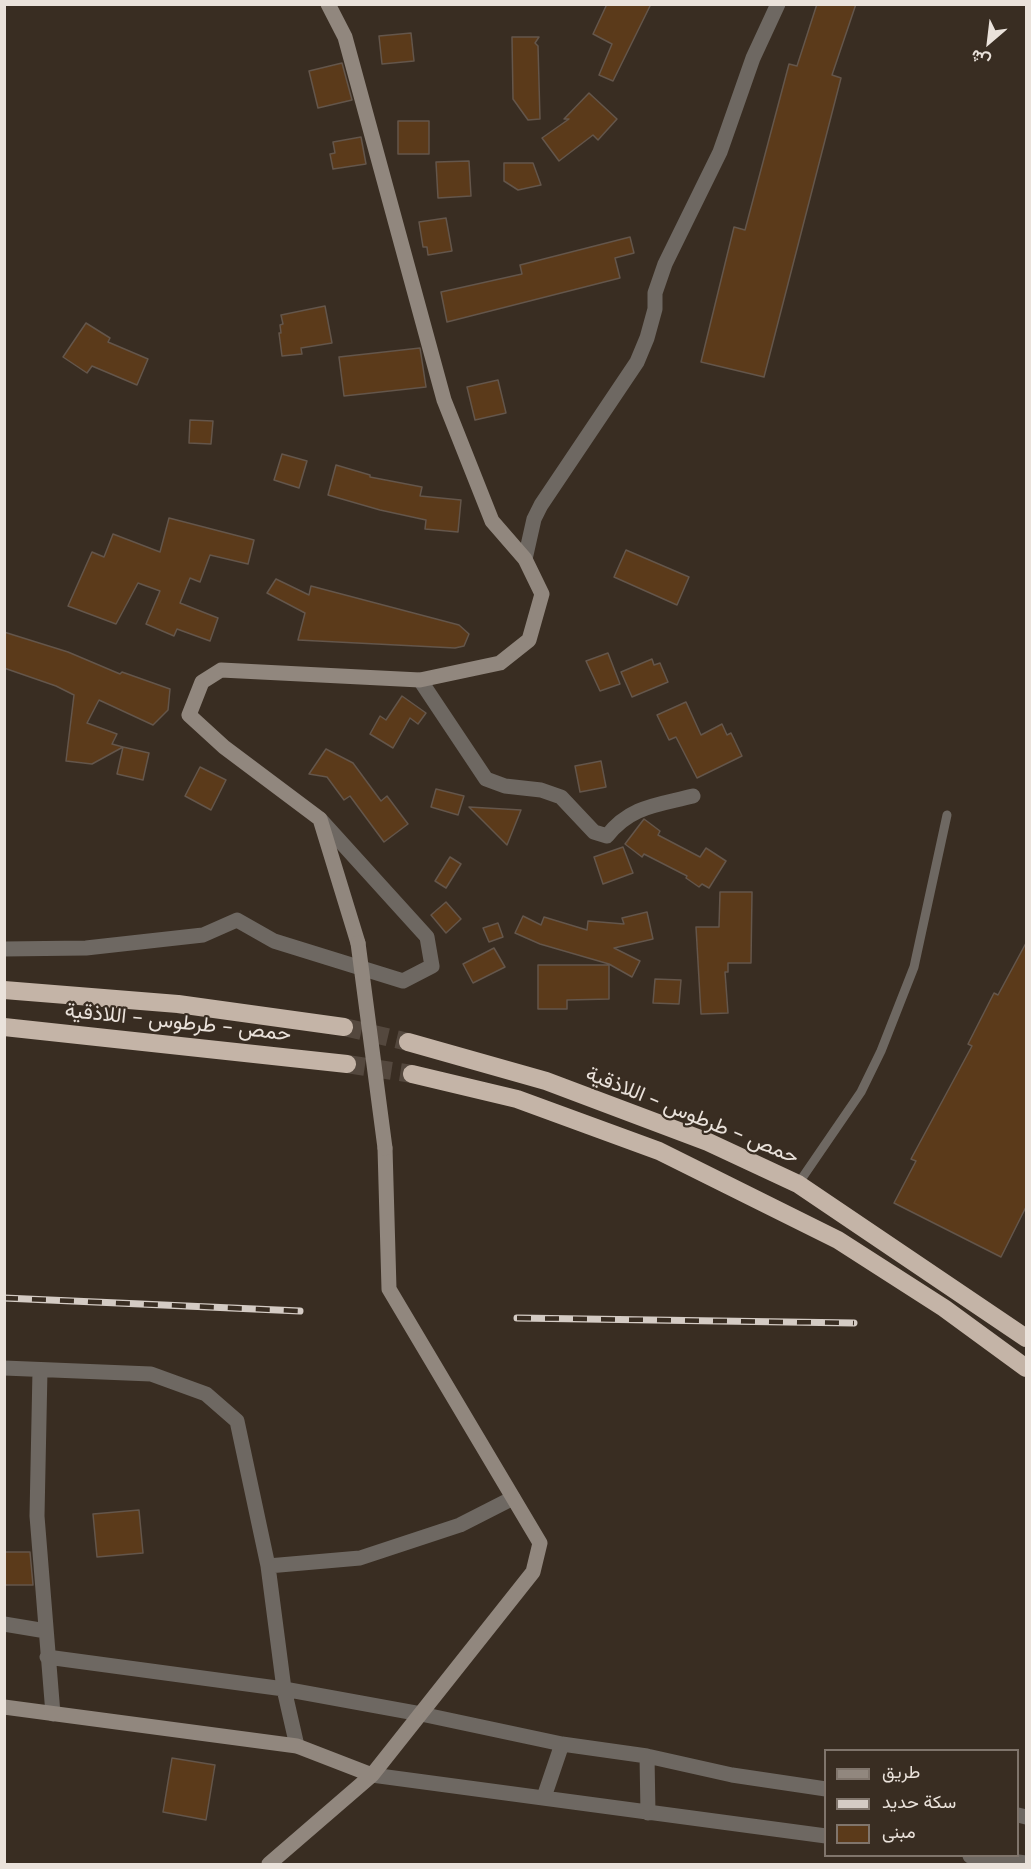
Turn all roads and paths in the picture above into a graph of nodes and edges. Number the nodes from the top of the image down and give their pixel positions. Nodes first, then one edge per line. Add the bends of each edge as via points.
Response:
1 (328, 4) edge
2 (778, 4) edge
3 (525, 559) junction
4 (420, 680) junction
5 (693, 796) dead end
6 (947, 815) dead end
7 (320, 819) junction
8 (4, 949) edge
9 (4, 990) edge
10 (4, 1027) edge
11 (344, 1027) tunnel mouth
12 (408, 1042) tunnel mouth
13 (347, 1064) tunnel mouth
14 (412, 1074) tunnel mouth
15 (798, 1184) junction
16 (1026, 1338) edge
17 (4, 1368) edge
18 (1026, 1368) edge
19 (40, 1370) junction
20 (513, 1498) junction
21 (268, 1566) junction
22 (4, 1624) edge
23 (46, 1631) junction
24 (47, 1657) junction
25 (284, 1689) junction
26 (4, 1707) edge
27 (53, 1714) junction
28 (421, 1714) junction
29 (562, 1744) junction
30 (297, 1746) junction
31 (647, 1756) junction
32 (372, 1774) junction
33 (824, 1789) edge
34 (544, 1797) junction
35 (648, 1813) junction
36 (824, 1836) edge
37 (978, 1857) edge
38 (1026, 1863) edge
39 (269, 1864) edge

1 - 3 main road via 345,37 444,400 492,521
2 - 3 street via 753,58 720,152 664,264 638,362 541,505
3 - 4 main road via 542,594 529,640 500,663
4 - 5 street via 486,779 561,797 594,832 607,837 620,820 642,809
4 - 7 main road via 220,670 202,682 189,715 224,747
6 - 15 lane via 914,967 881,1051 861,1092
7 - 8 street via 427,937 432,966 403,981 274,941 237,920 203,935 86,948
7 - 20 main road, bridge via 358,943 385,1148 388,1289
9 - 11 highway, حمص - طرطوس - اللاذقية via 178,1004
10 - 13 highway, حمص - طرطوس - اللاذقية
12 - 15 highway, حمص - طرطوس - اللاذقية via 546,1081 708,1142
14 - 18 highway via 517,1099 659,1151 838,1240 944,1308
15 - 16 highway, حمص - طرطوس - اللاذقية
17 - 19 street
19 - 21 street via 151,1374 206,1394 237,1421
19 - 23 street via 37,1516
20 - 21 street via 460,1525 360,1558
20 - 28 main road via 540,1543 533,1572
21 - 25 street
22 - 23 street
23 - 24 street
24 - 25 street
24 - 27 street
25 - 28 street
25 - 30 street
26 - 27 main road
27 - 30 main road
28 - 29 street
28 - 32 main road
29 - 31 street
29 - 34 street
30 - 32 main road
31 - 33 street via 732,1775
31 - 35 street
32 - 34 street
32 - 39 main road
34 - 35 street
35 - 36 street
37 - 38 street

